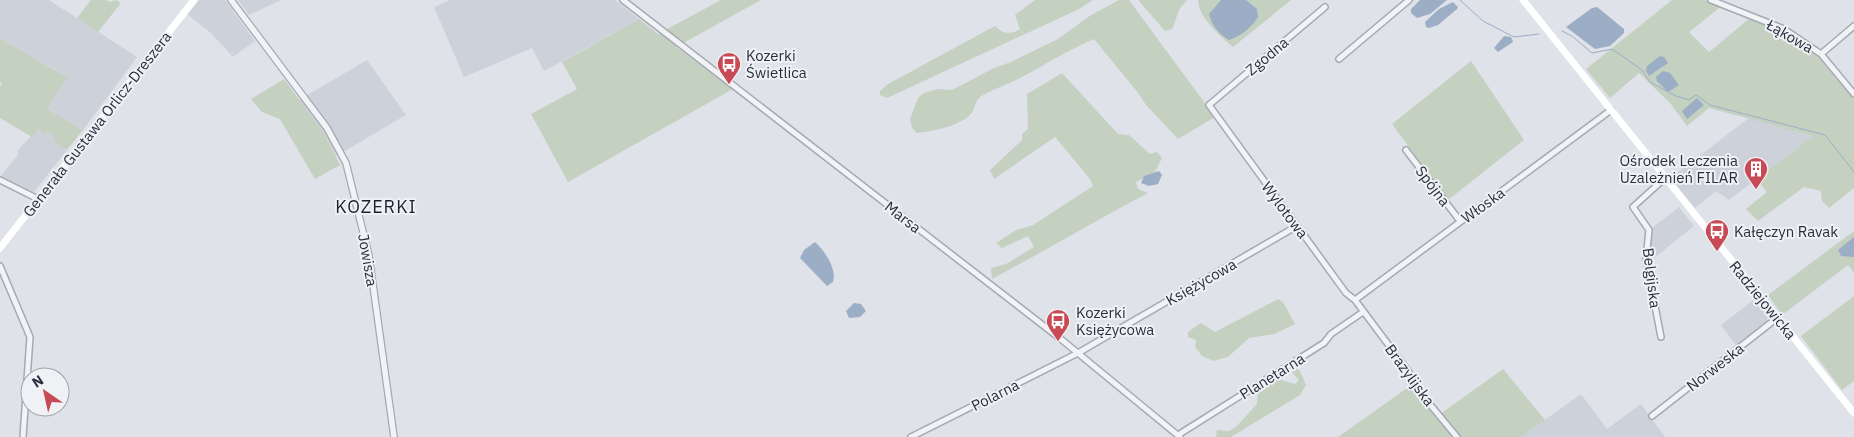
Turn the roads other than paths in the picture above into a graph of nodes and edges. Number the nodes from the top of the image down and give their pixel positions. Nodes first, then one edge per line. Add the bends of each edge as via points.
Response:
1 (194, 0) edge
2 (231, 0) edge
3 (623, 0) edge
4 (1409, 0) edge
5 (1523, 0) edge
6 (1712, 0) edge
7 (1325, 7) dead end
8 (1854, 26) edge
9 (1821, 54) junction
10 (1339, 59) dead end
11 (1854, 94) edge
12 (1209, 105) joint
13 (1611, 110) junction
14 (1406, 150) dead end
15 (1665, 178) junction
16 (0, 180) edge
17 (38, 199) junction
18 (1460, 221) junction
19 (1297, 226) junction
20 (0, 248) edge
21 (0, 266) edge
22 (1355, 300) junction
23 (1363, 312) junction
24 (1777, 318) junction
25 (1661, 336) dead end
26 (1078, 353) junction
27 (1854, 413) edge
28 (1652, 416) dead end
29 (1179, 436) edge
30 (22, 437) edge
31 (394, 437) edge
32 (911, 437) edge
33 (1457, 437) edge

1 - 17 main road, Generała Gustawa Orlicz-Dreszera
2 - 31 street, Jowisza via 327,128 346,163 368,256
3 - 26 street, Marsa
4 - 10 street
5 - 13 main road, Radziejowicka
6 - 9 street, Łąkowa via 1784,29
7 - 12 street, Zgodna
8 - 9 street
9 - 11 street, Łąkowa
12 - 19 street, Wylotowa
13 - 15 main road, Radziejowicka
13 - 18 street, Włoska
14 - 18 street, Spójna
15 - 24 main road, Radziejowicka
15 - 25 street, Belgijska via 1633,207 1649,230 1646,259
16 - 17 street
17 - 20 main road, Generała Gustawa Orlicz-Dreszera
18 - 22 street, Włoska
19 - 22 street, Wylotowa via 1346,293
19 - 26 street, Księżycowa
21 - 30 street via 30,337
22 - 23 street, Wylotowa
23 - 29 street, Planetarna via 1331,334 1324,343
23 - 33 street, Brazylijska via 1408,371 1422,396
24 - 27 main road, Radziejowicka
24 - 28 street, Norweska
26 - 29 street, Marsa
26 - 32 street, Polarna

